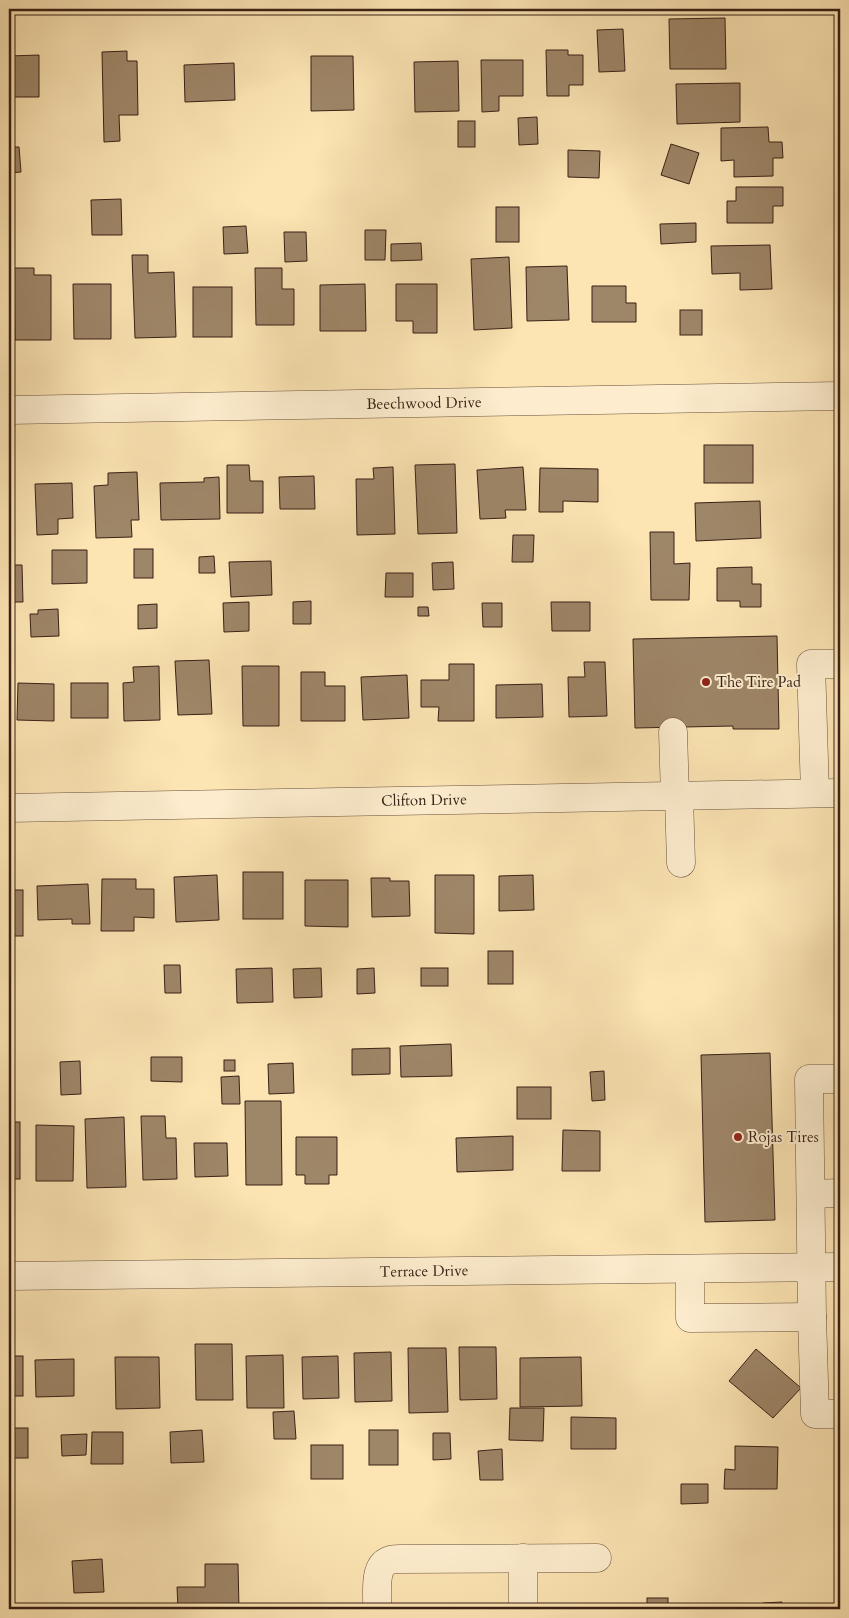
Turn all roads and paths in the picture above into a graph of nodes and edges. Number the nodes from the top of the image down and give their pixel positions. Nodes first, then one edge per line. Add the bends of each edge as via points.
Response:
1 (840, 396) edge
2 (9, 410) edge
3 (840, 664) edge
4 (673, 732) dead end
5 (828, 793) edge
6 (677, 796) junction
7 (9, 808) edge
8 (681, 863) dead end
9 (840, 1079) edge
10 (840, 1193) edge
11 (811, 1194) junction
12 (812, 1267) junction
13 (840, 1267) edge
14 (690, 1269) junction
15 (9, 1276) edge
16 (812, 1317) junction
17 (840, 1414) edge
18 (524, 1558) junction
19 (597, 1558) dead end
20 (378, 1609) edge
21 (523, 1609) edge

1 - 2 street, Beechwood Drive
3 - 5 street via 811,664
4 - 6 street
5 - 6 street, Clifton Drive
6 - 7 street, Clifton Drive
6 - 8 street
9 - 11 street via 809,1079
10 - 11 street
11 - 12 street
12 - 13 street, Terrace Drive
12 - 14 street, Terrace Drive
12 - 16 street
14 - 15 street, Terrace Drive
14 - 16 street via 690,1318
16 - 17 street via 815,1414
18 - 19 street
18 - 20 street via 388,1561 380,1567 378,1576
18 - 21 street

